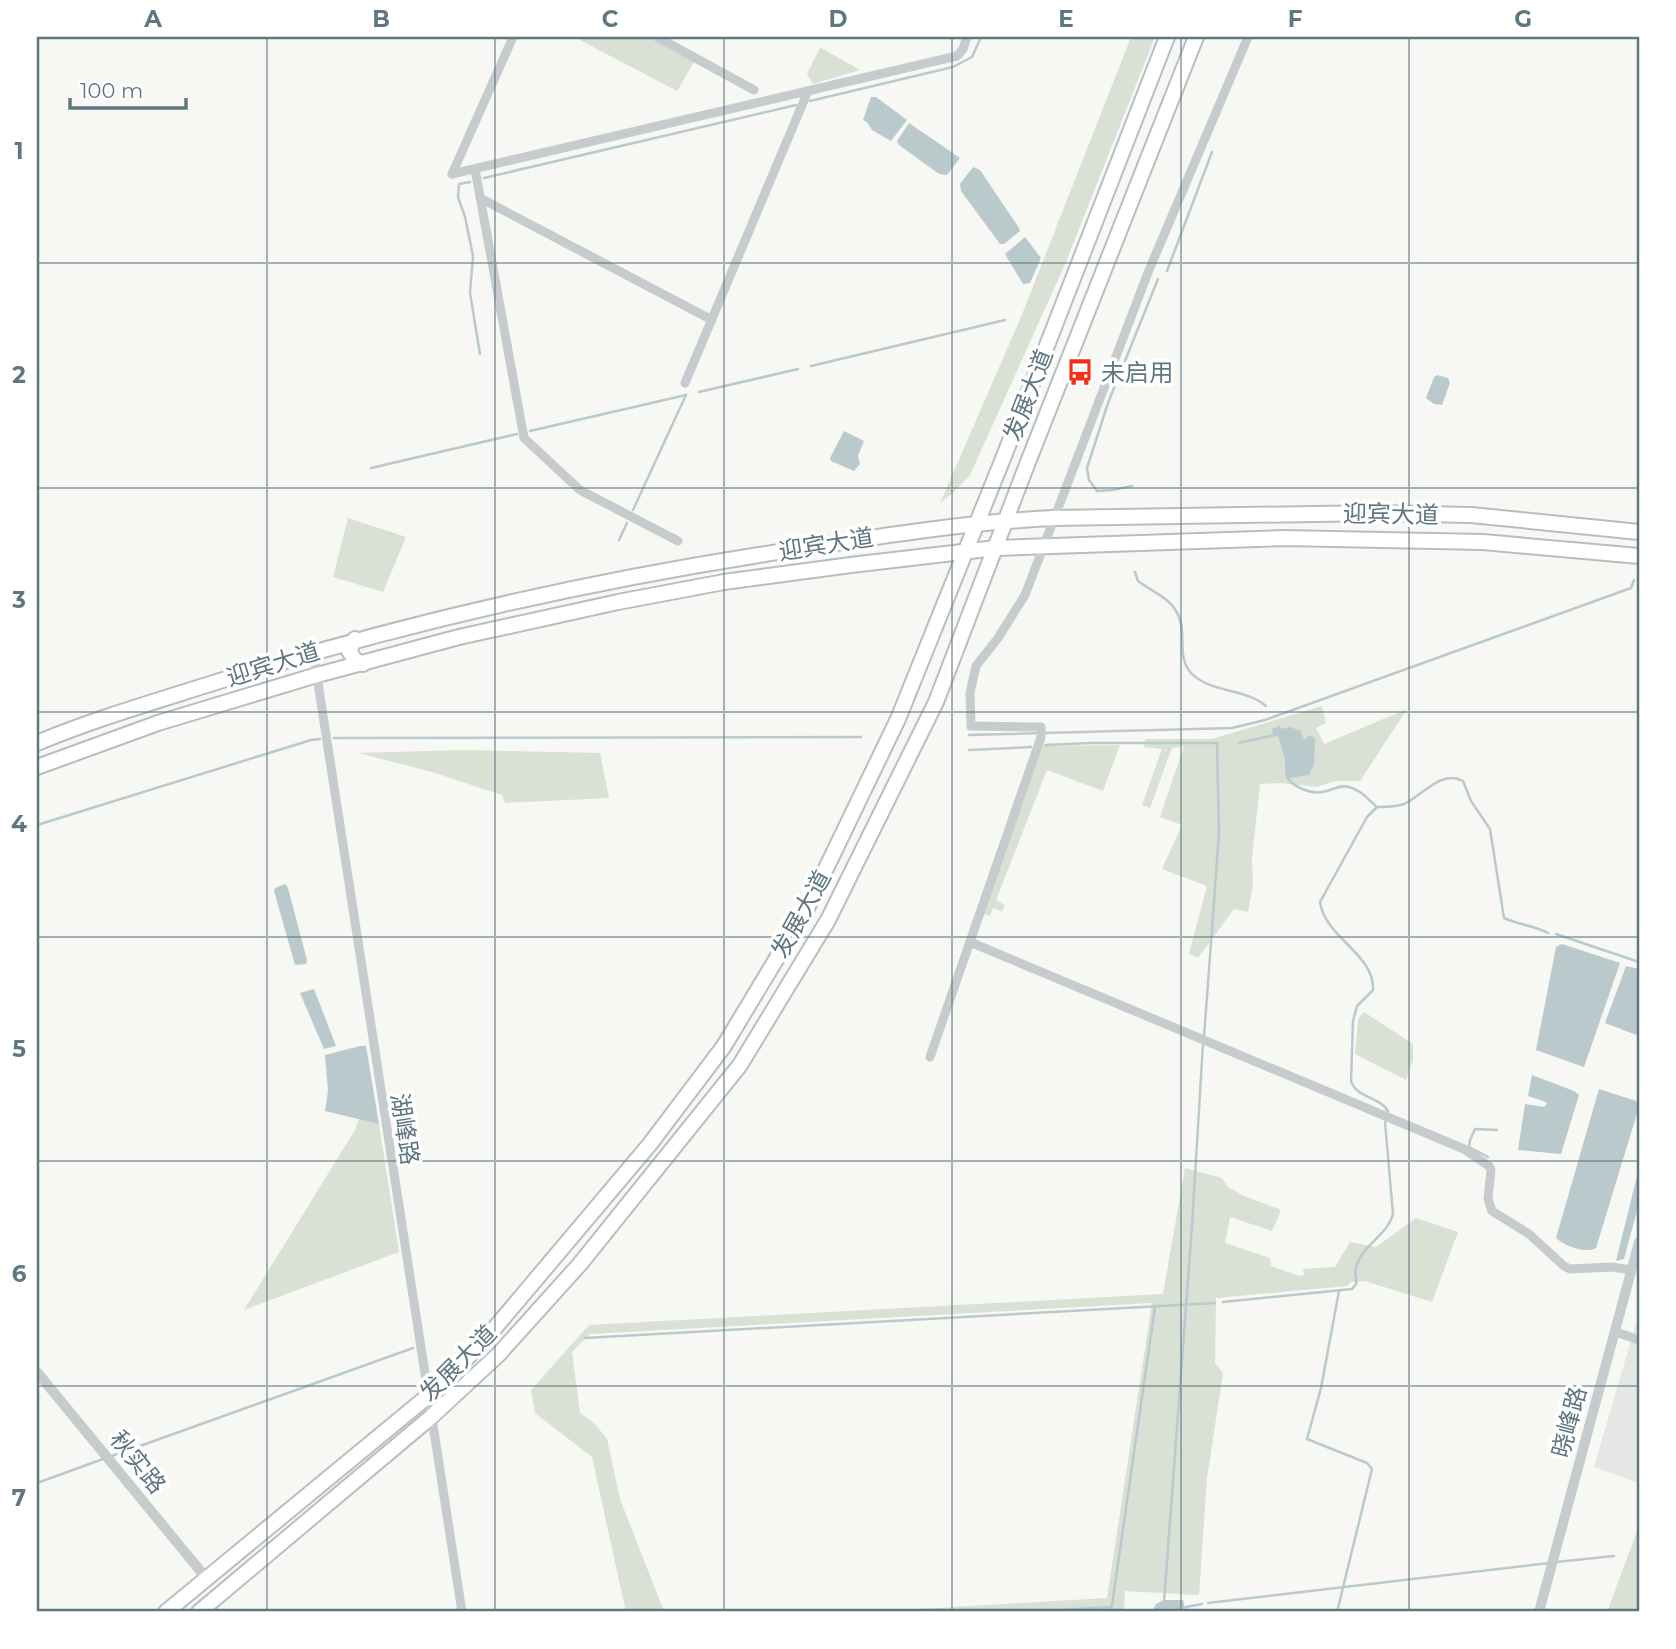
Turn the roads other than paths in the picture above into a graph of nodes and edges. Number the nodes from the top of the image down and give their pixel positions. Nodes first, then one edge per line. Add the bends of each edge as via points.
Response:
1 (513, 37) edge
2 (657, 37) edge
3 (967, 37) edge
4 (1167, 37) edge
5 (1196, 37) edge
6 (1248, 37) edge
7 (754, 90) dead end
8 (808, 91) junction
9 (475, 169) junction
10 (480, 198) junction
11 (712, 320) junction
12 (685, 383) dead end
13 (1053, 518) junction
14 (1006, 520) junction
15 (976, 523) junction
16 (1639, 531) edge
17 (678, 541) dead end
18 (1043, 545) junction
19 (996, 548) junction
20 (966, 551) junction
21 (1639, 556) edge
22 (355, 639) junction
23 (313, 651) junction
24 (363, 664) junction
25 (257, 669) junction
26 (317, 675) junction
27 (267, 691) junction
28 (37, 743) edge
29 (37, 767) edge
30 (970, 942) junction
31 (930, 1058) dead end
32 (1639, 1242) edge
33 (1631, 1270) junction
34 (1616, 1332) junction
35 (1639, 1340) edge
36 (37, 1372) edge
37 (428, 1396) junction
38 (431, 1417) junction
39 (207, 1579) junction
40 (166, 1612) edge
41 (199, 1612) edge
42 (462, 1612) edge
43 (1539, 1612) edge

1 - 9 street via 452,174
2 - 7 street
3 - 8 street via 957,56
4 - 15 main road, 发展大道
5 - 14 main road, 发展大道
6 - 13 street via 1149,270
8 - 9 street
8 - 11 street
9 - 10 street
10 - 11 street
10 - 17 street via 524,438 580,490
11 - 12 street
13 - 14 main road, 迎宾大道
13 - 16 main road, 迎宾大道 via 1471,515
13 - 18 street
14 - 15 main road, 迎宾大道
14 - 19 main road, 发展大道
15 - 20 main road, 发展大道
15 - 22 main road, 迎宾大道 via 647,573
18 - 19 main road, 迎宾大道
18 - 21 main road, 迎宾大道 via 1387,539
18 - 30 street via 1025,595 976,666 970,693 971,726 1041,727
19 - 20 main road, 迎宾大道
19 - 38 main road, 发展大道 via 927,720 828,920 740,1065 580,1264 498,1355
20 - 24 main road, 迎宾大道 via 724,582 472,634
20 - 37 main road, 发展大道 via 898,719 807,908 724,1046 564,1249 483,1342
22 - 23 main road, 迎宾大道
22 - 24 main road via 349,650
23 - 25 main road, 迎宾大道
23 - 26 street, 湖峰路
24 - 26 main road, 迎宾大道
25 - 27 main road via 272,674
25 - 28 main road, 迎宾大道
26 - 27 main road, 迎宾大道
26 - 37 street, 湖峰路
27 - 29 main road, 迎宾大道 via 158,723
30 - 31 street
30 - 33 street via 1476,1156 1491,1170 1488,1199 1492,1211 1529,1234 1567,1268
32 - 33 street, 晓峰路
33 - 34 street, 晓峰路
34 - 35 street
34 - 43 street, 晓峰路
36 - 39 street, 秋实路
37 - 38 street, 湖峰路
37 - 39 main road, 发展大道
38 - 41 main road, 发展大道
38 - 42 street, 湖峰路
39 - 40 main road, 发展大道

